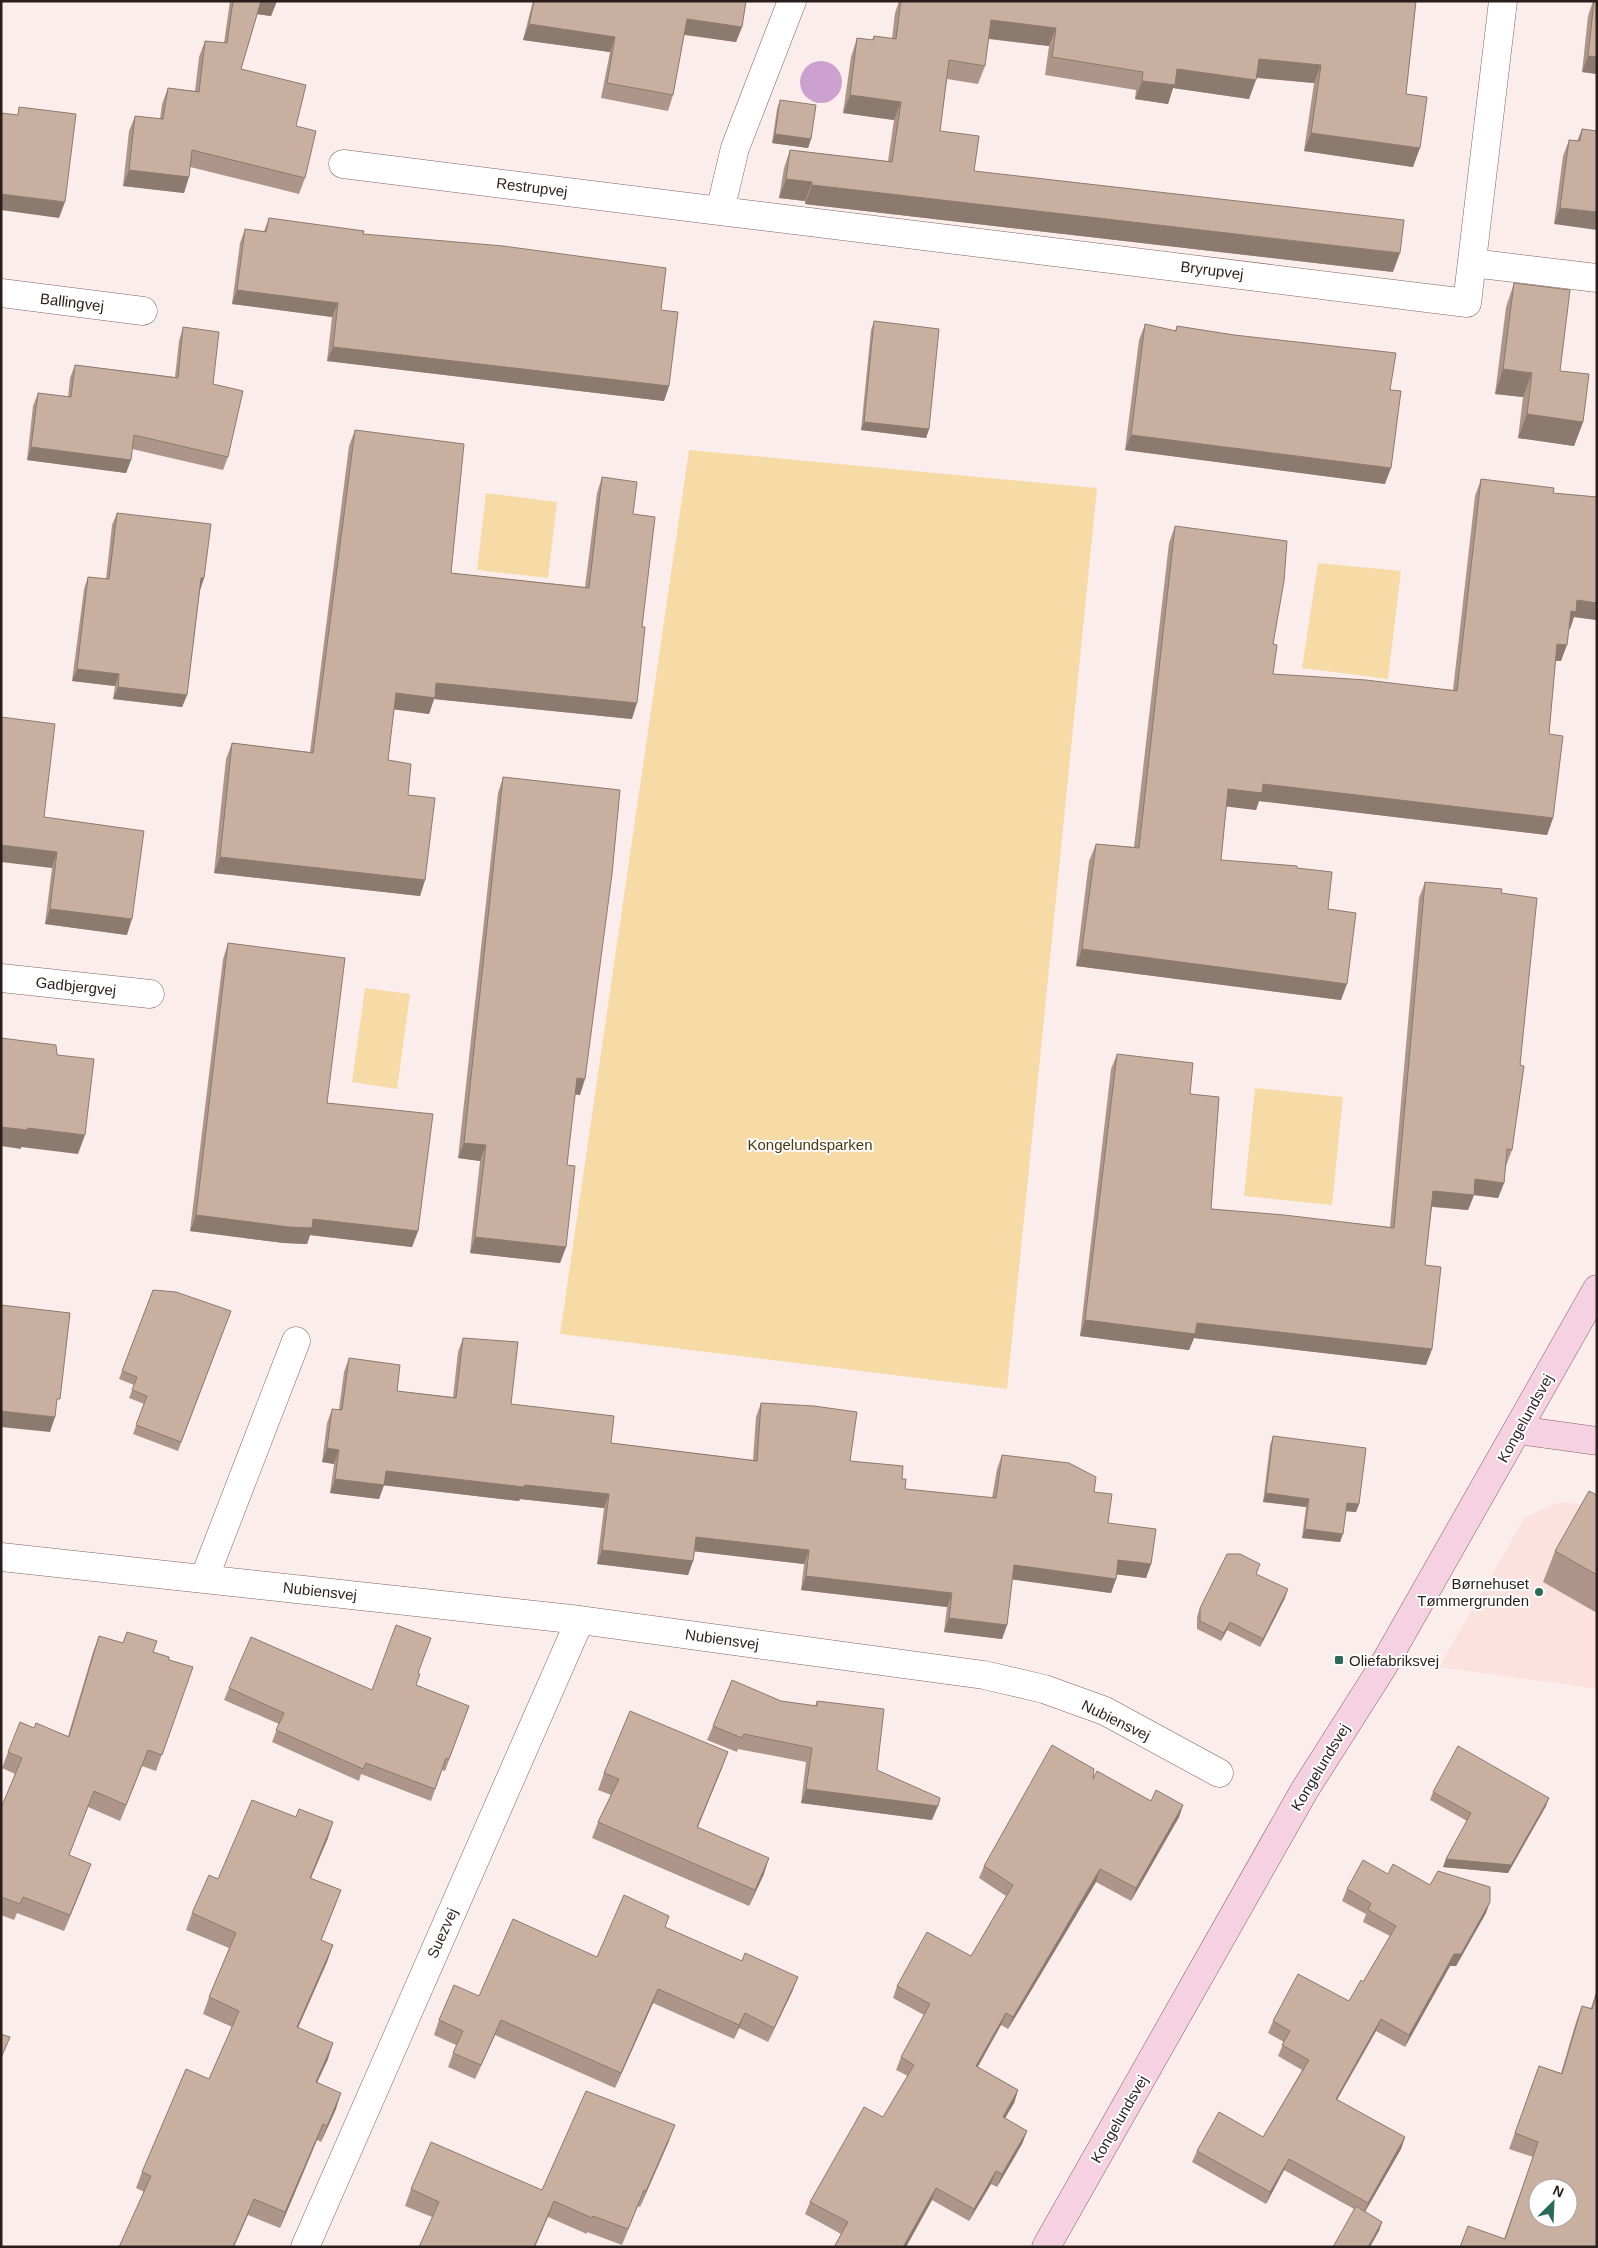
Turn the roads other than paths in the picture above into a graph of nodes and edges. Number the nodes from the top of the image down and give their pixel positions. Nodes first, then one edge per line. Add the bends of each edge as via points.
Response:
1 (792, 1) edge
2 (1503, 1) edge
3 (344, 164) dead end
4 (720, 211) junction
5 (918, 235) joint
6 (1472, 263) junction
7 (1597, 278) edge
8 (1, 293) edge
9 (143, 311) dead end
10 (1, 978) edge
11 (150, 994) dead end
12 (1597, 1289) edge
13 (296, 1341) dead end
14 (1518, 1430) junction
15 (1597, 1441) edge
16 (1, 1557) edge
17 (204, 1579) junction
18 (580, 1620) junction
19 (1219, 1773) dead end
20 (305, 2247) edge
21 (1046, 2247) edge

1 - 4 street via 735,148
2 - 6 street, Bryrupvej
3 - 4 street, Restrupvej
4 - 5 street, Restrupvej
5 - 6 street, Bryrupvej via 1467,302
6 - 7 street
8 - 9 street, Ballingvej
10 - 11 street, Gadbjergvej
12 - 14 street, Kongelundsvej
13 - 17 street
14 - 15 street
14 - 21 street, Kongelundsvej via 1382,1668 1304,1791
16 - 17 street, Nubiensvej
17 - 18 street, Nubiensvej
18 - 19 street, Nubiensvej via 984,1675 1044,1689 1105,1712
18 - 20 street, Suezvej

